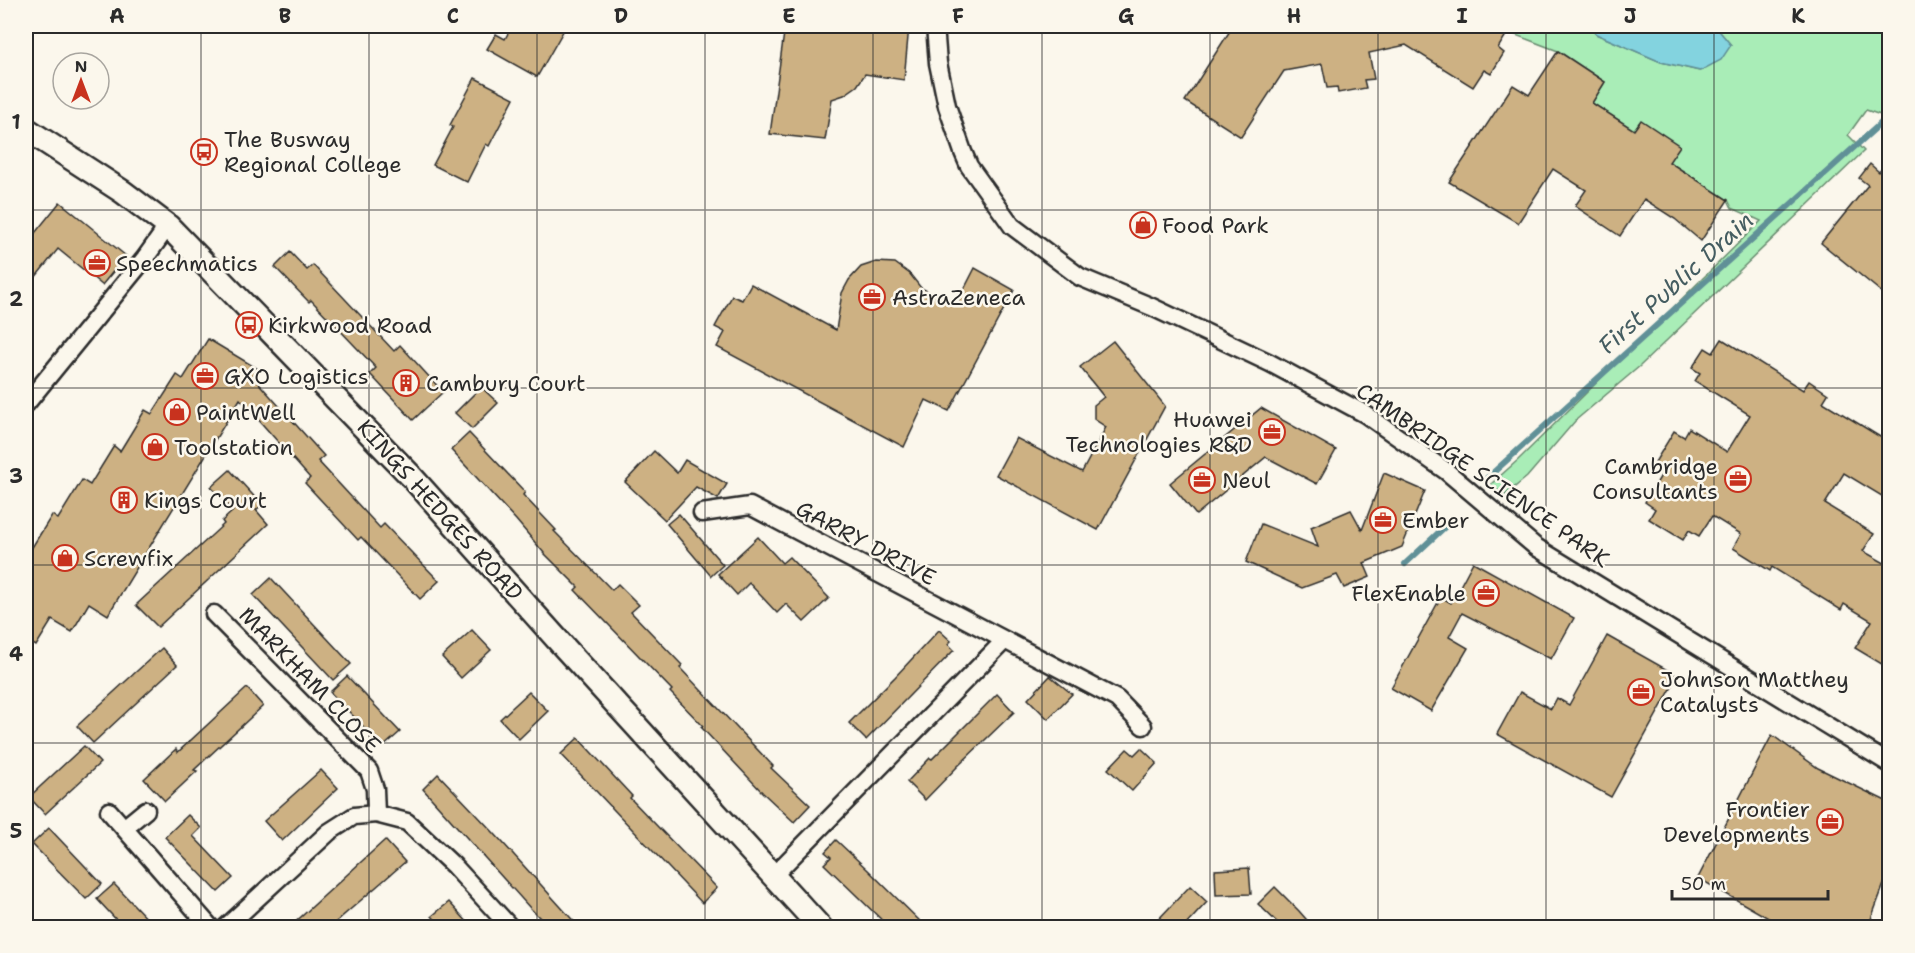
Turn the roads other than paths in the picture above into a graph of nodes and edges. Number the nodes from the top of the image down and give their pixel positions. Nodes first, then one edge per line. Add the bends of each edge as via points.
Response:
1 (935, 26) edge
2 (26, 129) edge
3 (168, 226) junction
4 (26, 404) edge
5 (702, 513) dead end
6 (214, 614) dead end
7 (1004, 641) junction
8 (1143, 726) dead end
9 (1890, 764) edge
10 (146, 810) dead end
11 (109, 811) dead end
12 (376, 814) junction
13 (124, 828) junction
14 (772, 876) junction
15 (211, 927) edge
16 (225, 927) edge
17 (511, 927) edge
18 (820, 927) edge

1 - 9 street, CAMBRIDGE SCIENCE PARK via 946,106 963,152 1012,226 1080,278 1270,363 1365,414 1446,471 1536,547
2 - 3 street, KINGS HEDGES ROAD
3 - 4 street
3 - 14 street, KINGS HEDGES ROAD via 410,474
5 - 7 street, GARRY DRIVE via 750,506
6 - 12 street, MARKHAM CLOSE via 369,771 375,789
7 - 8 street, GARRY DRIVE via 1117,699
7 - 14 street
10 - 13 street
11 - 13 street
12 - 16 street via 354,816 330,832
12 - 17 street via 407,822
13 - 15 street
14 - 18 street, KINGS HEDGES ROAD

